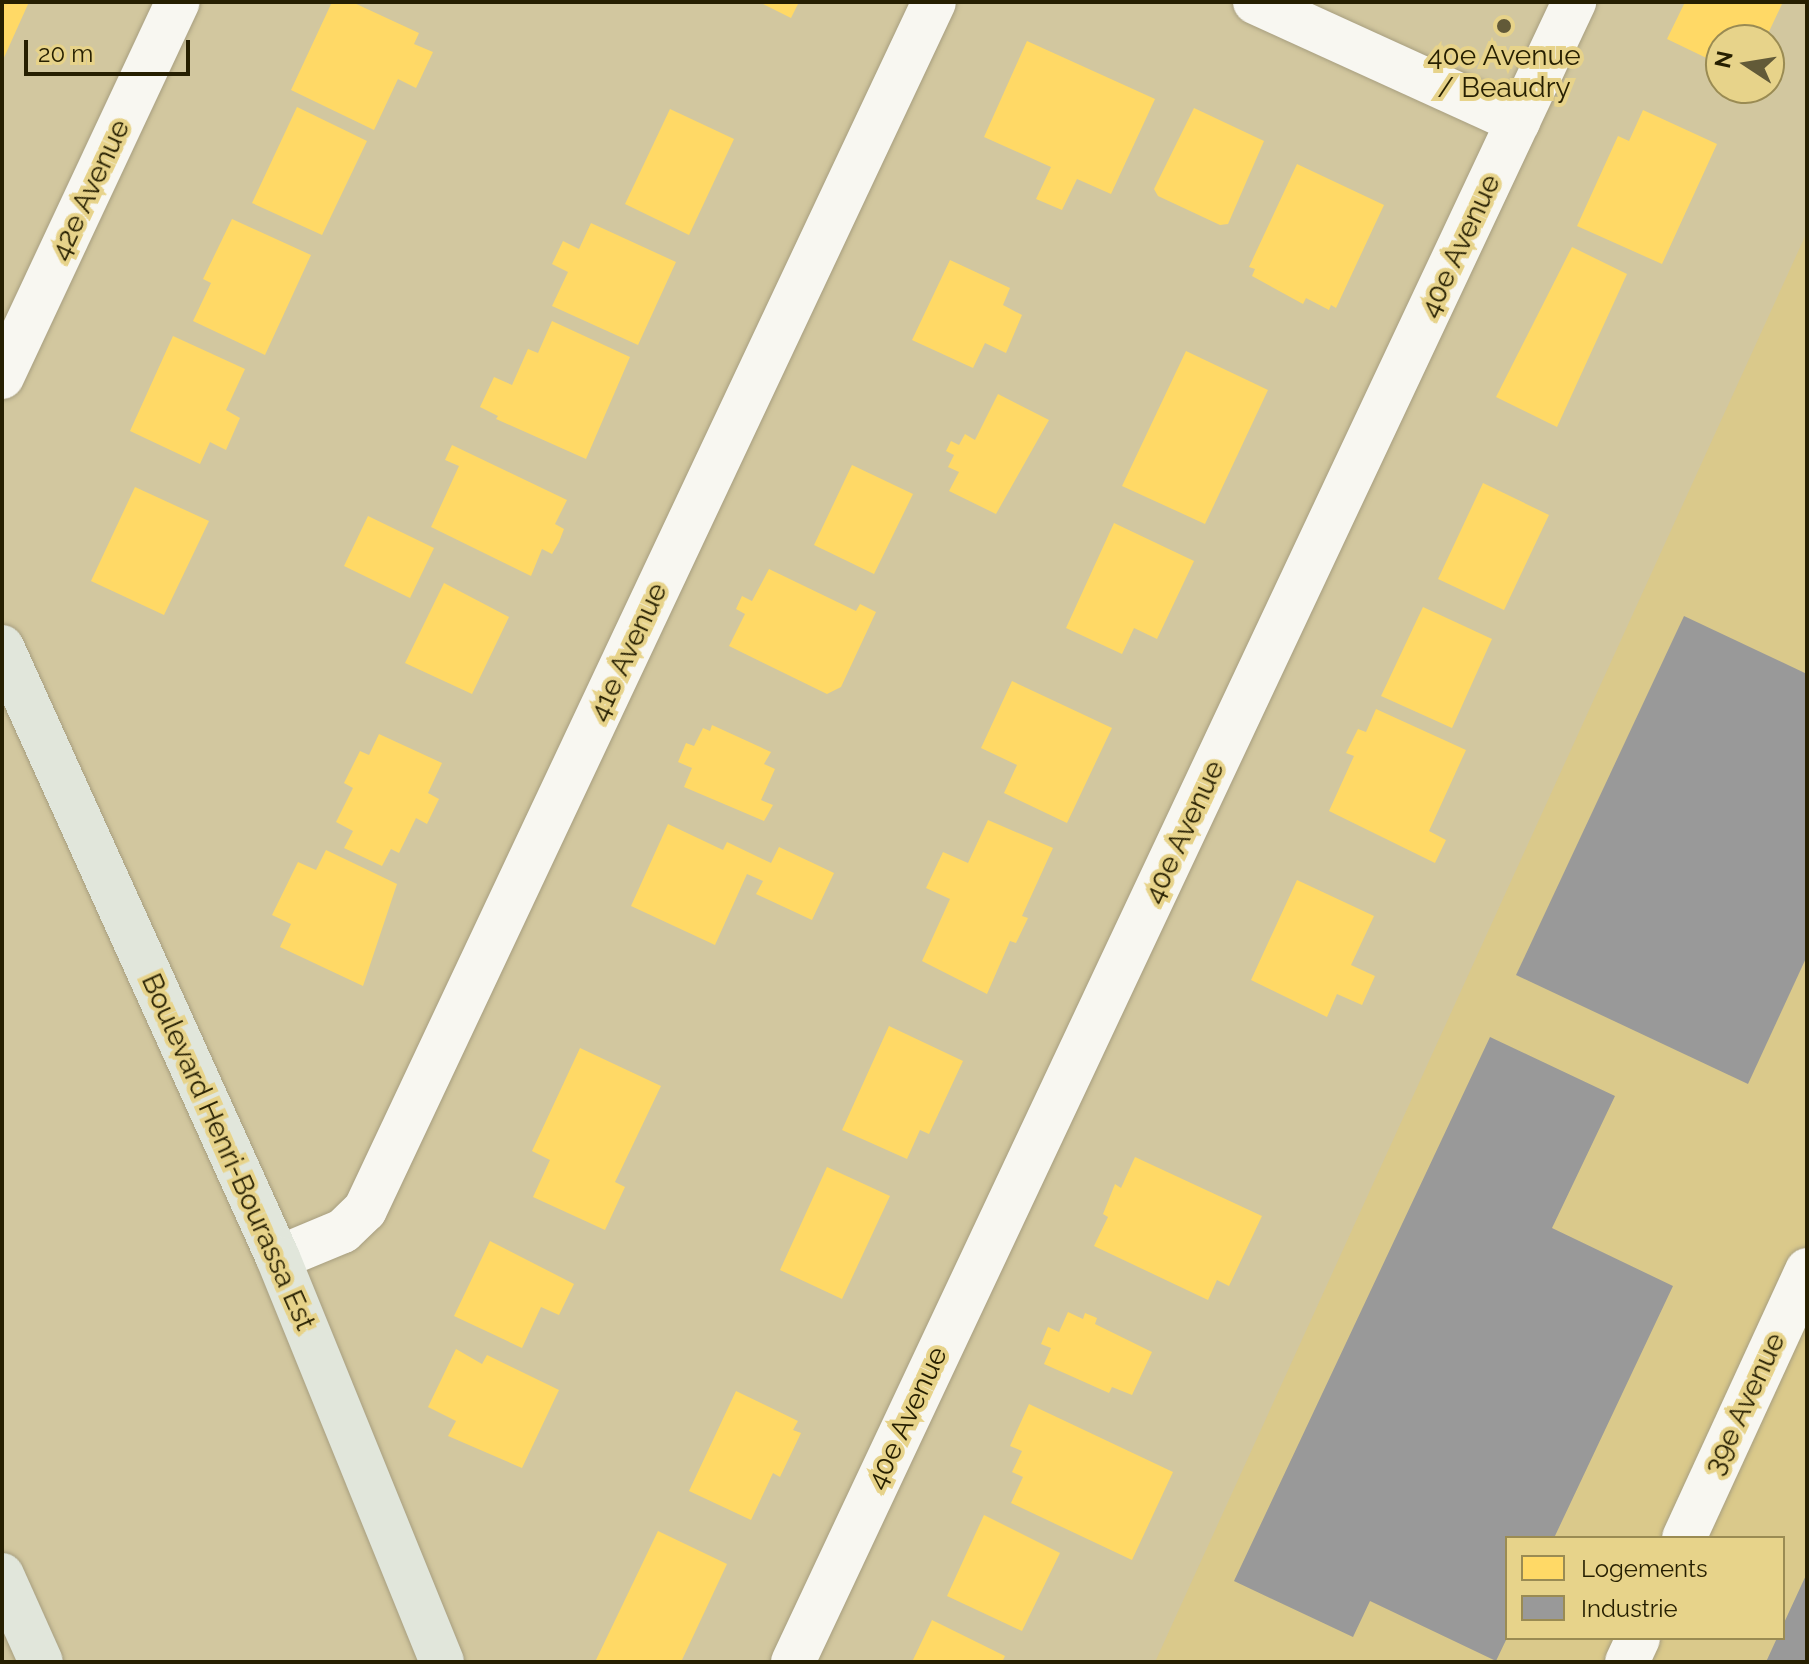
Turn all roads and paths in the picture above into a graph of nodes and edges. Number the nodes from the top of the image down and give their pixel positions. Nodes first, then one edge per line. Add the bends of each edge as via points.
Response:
1 (178, 2) edge
2 (934, 2) edge
3 (1255, 2) edge
4 (1574, 2) edge
5 (1518, 122) junction
6 (2, 377) edge
7 (2, 647) edge
8 (278, 1258) junction
9 (1807, 1270) edge
10 (1685, 1536) edge
11 (2, 1575) edge
12 (1637, 1640) edge
13 (41, 1662) edge
14 (442, 1662) edge
15 (793, 1662) edge
16 (1627, 1662) edge

1 - 6 street, 42e Avenue
2 - 8 street, 41e Avenue via 365,1210 343,1231
3 - 5 street
4 - 5 street, 40e Avenue
5 - 15 street, 40e Avenue
7 - 8 main road, Boulevard Henri-Bourassa Est
8 - 14 main road, Boulevard Henri-Bourassa Est
9 - 10 street, 39e Avenue
11 - 13 main road
12 - 16 street

